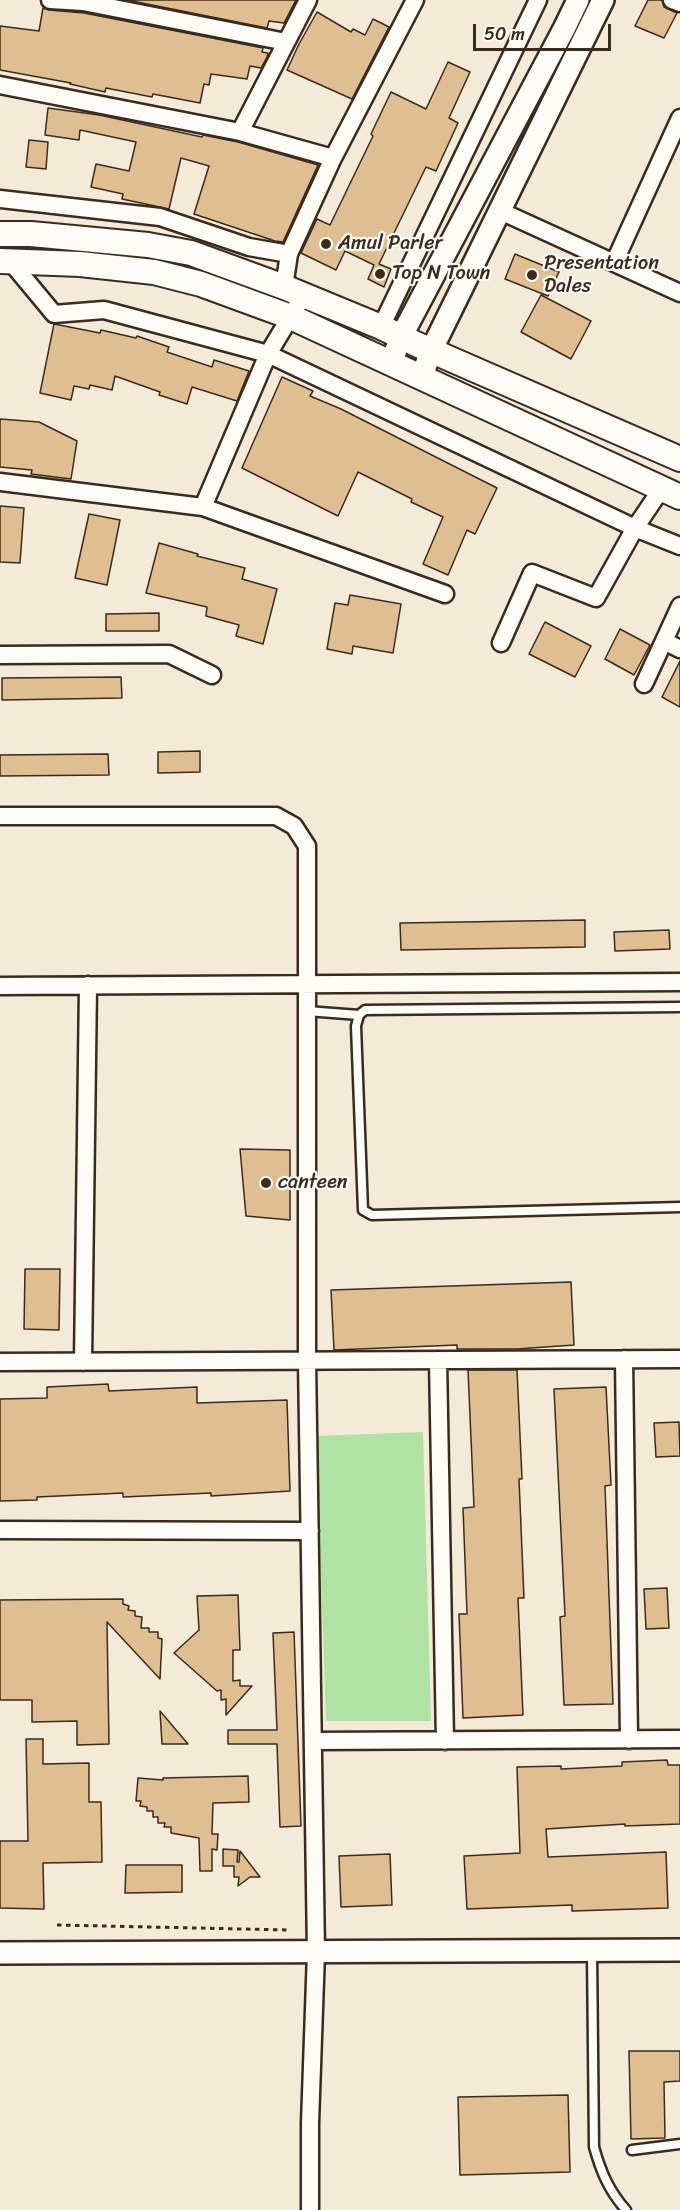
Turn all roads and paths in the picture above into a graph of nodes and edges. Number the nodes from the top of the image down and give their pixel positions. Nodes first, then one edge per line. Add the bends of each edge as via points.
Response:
1 (50, 0) edge
2 (308, 0) edge
3 (415, 0) edge
4 (538, 0) edge
5 (578, 0) edge
6 (603, 0) edge
7 (672, 0) edge
8 (83, 1) edge
9 (680, 3) edge
10 (286, 42) junction
11 (0, 85) edge
12 (680, 118) edge
13 (240, 132) junction
14 (333, 158) junction
15 (0, 199) edge
16 (498, 210) junction
17 (0, 234) edge
18 (289, 254) junction
19 (5, 261) edge
20 (615, 264) junction
21 (293, 291) junction
22 (680, 293) edge
23 (291, 317) junction
24 (391, 332) junction
25 (430, 351) junction
26 (268, 354) junction
27 (391, 363) junction
28 (422, 376) junction
29 (680, 459) edge
30 (0, 482) edge
31 (671, 493) edge
32 (203, 507) junction
33 (635, 528) junction
34 (680, 546) edge
35 (445, 594) dead end
36 (680, 606) edge
37 (664, 641) junction
38 (501, 643) dead end
39 (680, 649) edge
40 (0, 655) edge
41 (212, 675) dead end
42 (645, 684) dead end
43 (0, 816) edge
44 (680, 981) edge
45 (307, 983) junction
46 (88, 985) junction
47 (0, 986) edge
48 (680, 1007) edge
49 (307, 1011) junction
50 (358, 1015) junction
51 (680, 1207) edge
52 (624, 1359) junction
53 (680, 1359) edge
54 (438, 1360) junction
55 (307, 1361) junction
56 (0, 1362) edge
57 (83, 1362) junction
58 (0, 1530) edge
59 (310, 1531) junction
60 (680, 1739) edge
61 (629, 1740) junction
62 (445, 1741) junction
63 (313, 1742) junction
64 (592, 1950) junction
65 (680, 1950) edge
66 (316, 1952) junction
67 (0, 1953) edge
68 (680, 2144) edge
69 (632, 2150) dead end
70 (310, 2210) edge
71 (626, 2210) edge

1 - 8 street
2 - 10 street
3 - 14 street
4 - 24 street
5 - 24 street
6 - 16 street
7 - 9 street
8 - 10 street
10 - 13 street
11 - 13 street
12 - 20 street
13 - 14 street
14 - 18 street
15 - 18 street via 160,217 249,247
16 - 20 street
16 - 25 street
17 - 21 main road via 31,234 191,253
18 - 21 street
19 - 23 main road via 154,272 201,284
19 - 26 street via 54,314 104,310
20 - 22 street
21 - 23 street
21 - 24 main road
23 - 26 street
23 - 27 main road
24 - 25 main road
24 - 27 street
25 - 28 street
25 - 29 main road
26 - 32 street
26 - 33 street
27 - 28 main road
28 - 31 main road
30 - 32 street
31 - 33 street
32 - 35 street
33 - 34 street
33 - 38 street via 596,598 532,573
36 - 37 street
37 - 39 street
37 - 42 street
40 - 41 street via 169,654
43 - 45 street via 276,816 294,826 307,846
44 - 45 street
45 - 46 street
45 - 49 street
46 - 47 street
46 - 57 street
48 - 50 lane via 365,1010
49 - 50 lane
49 - 55 street
50 - 51 lane via 363,1210 372,1215
52 - 53 street
52 - 54 street
52 - 61 street
54 - 55 street
54 - 62 street
55 - 57 street
55 - 59 street
56 - 57 street
58 - 59 street
59 - 63 street
60 - 61 street
61 - 62 street
62 - 63 street
63 - 66 street
64 - 65 street
64 - 66 street
64 - 71 lane via 594,2147 602,2175
66 - 67 street
66 - 70 street
68 - 69 lane

